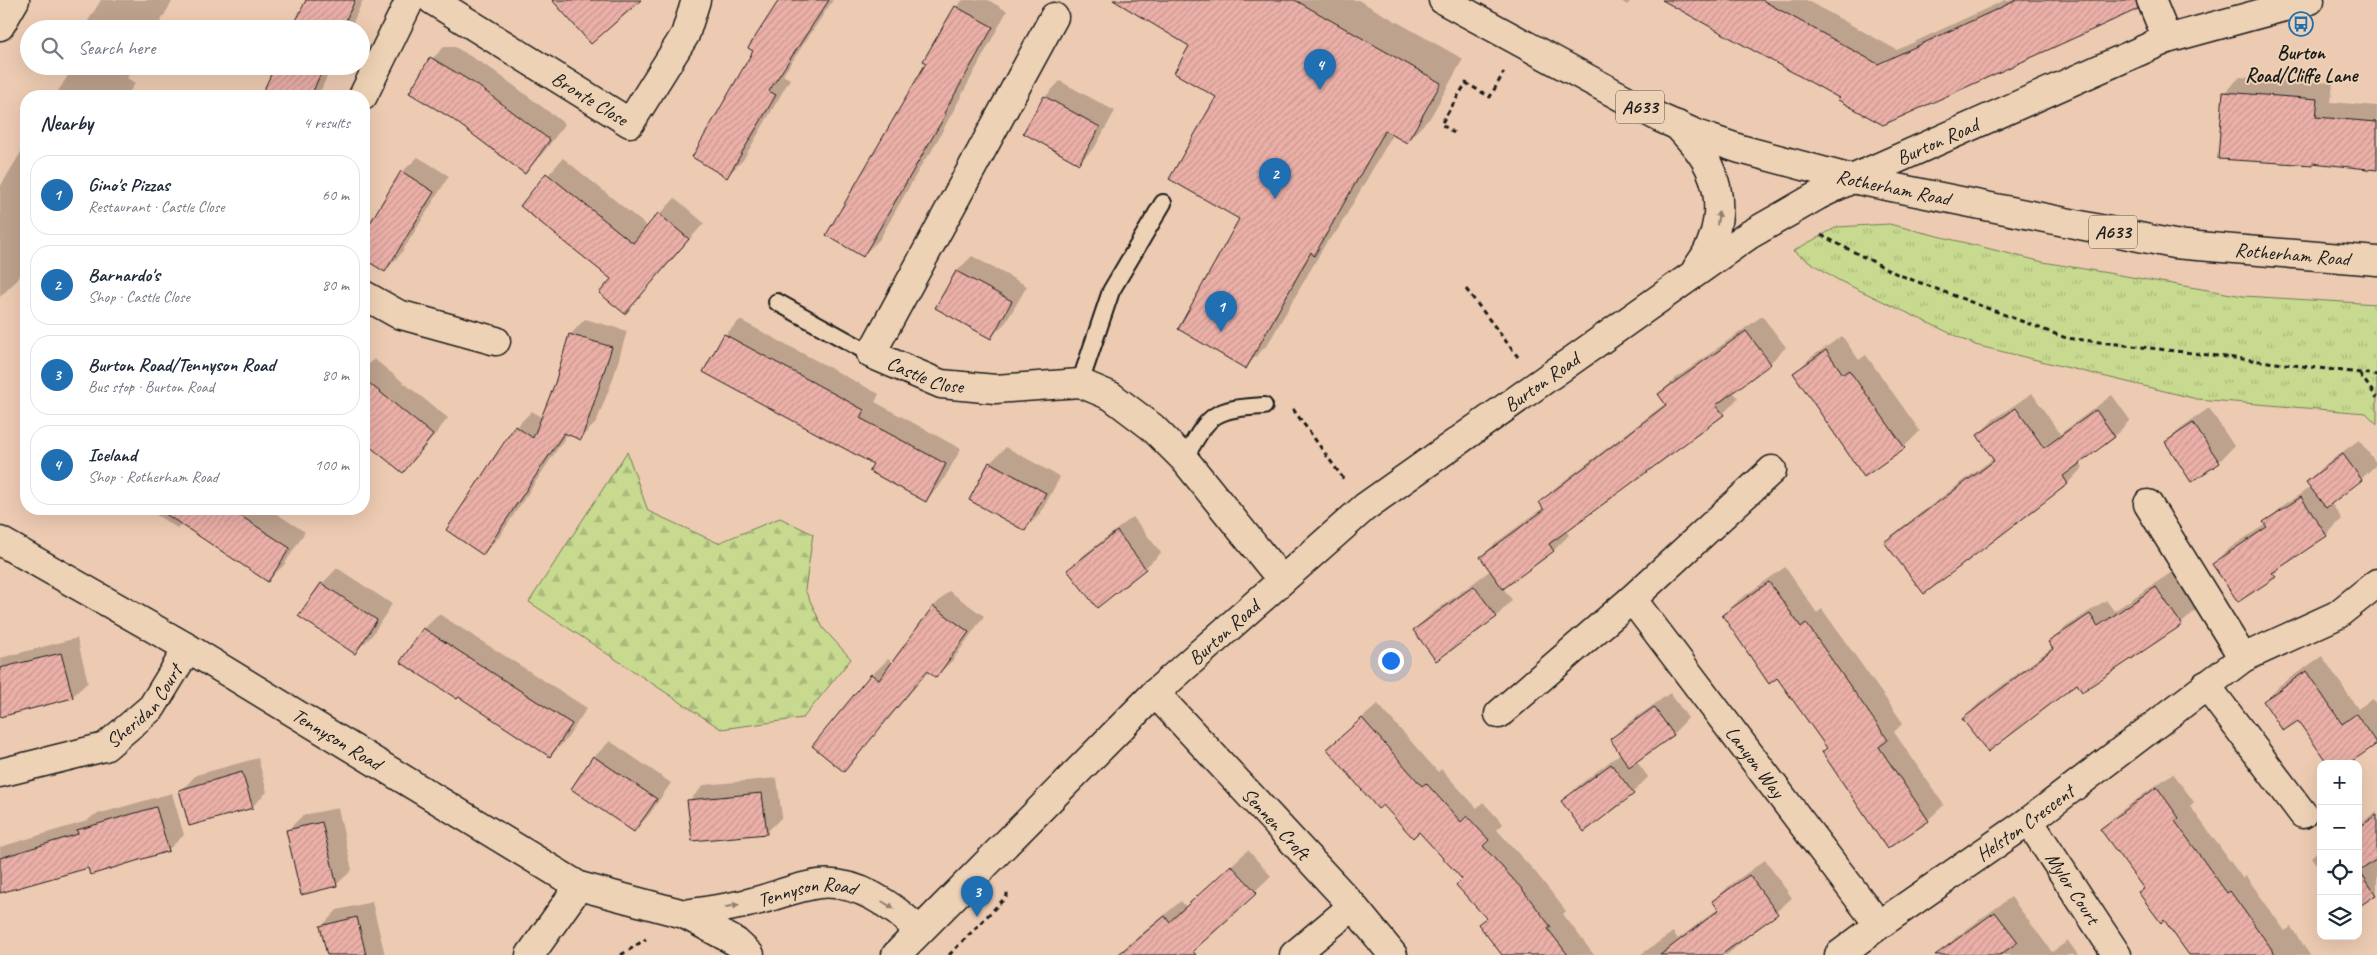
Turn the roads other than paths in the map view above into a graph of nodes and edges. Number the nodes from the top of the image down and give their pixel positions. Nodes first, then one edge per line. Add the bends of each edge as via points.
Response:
1 (15, 0) edge
2 (410, 0) edge
3 (432, 0) edge
4 (696, 0) edge
5 (1443, 0) edge
6 (2151, 0) edge
7 (2310, 0) edge
8 (1054, 17) dead end
9 (0, 26) edge
10 (2167, 39) junction
11 (366, 90) edge
12 (1677, 125) junction
13 (1852, 179) junction
14 (1163, 203) dead end
15 (2377, 261) edge
16 (1690, 276) junction
17 (370, 298) edge
18 (777, 302) dead end
19 (496, 341) dead end
20 (871, 354) junction
21 (1080, 384) junction
22 (1264, 406) dead end
23 (1184, 459) junction
24 (1772, 470) dead end
25 (2148, 504) dead end
26 (0, 541) edge
27 (1282, 578) junction
28 (2377, 583) edge
29 (1632, 599) junction
30 (188, 648) junction
31 (2243, 658) junction
32 (2206, 685) junction
33 (1154, 693) junction
34 (1499, 714) dead end
35 (0, 773) edge
36 (2303, 814) dead end
37 (2029, 821) junction
38 (579, 886) junction
39 (1353, 906) junction
40 (684, 914) junction
41 (1879, 925) junction
42 (919, 931) junction
43 (530, 955) edge
44 (750, 955) edge
45 (896, 955) edge
46 (1294, 955) edge
47 (1393, 955) edge
48 (1839, 955) edge
49 (2117, 955) edge

1 - 9 street
2 - 11 street
3 - 4 street, Bronte Close via 630,123 685,35
5 - 12 street, Rotherham Road / A633
6 - 10 street
7 - 10 street, Burton Road
8 - 20 street, Castle Close
10 - 13 street, Burton Road
12 - 13 street, Rotherham Road / A633 via 1740,149
16 -> 12 street via 1708,253 1716,232 1719,210 1710,169
13 - 15 street, Rotherham Road / A633 via 2174,244
13 - 16 street, Burton Road via 1782,215
14 - 21 lane via 1111,291
16 - 27 street, Burton Road via 1365,507
17 - 19 street via 398,314
18 - 20 lane
20 - 21 street, Castle Close via 941,384 995,389
21 - 23 street, Castle Close via 1111,396 1152,427
22 - 23 lane via 1230,408 1214,416 1201,430
23 - 27 street, Castle Close
24 - 29 street
25 - 31 street
26 - 30 street, Tennyson Road
27 - 33 street, Burton Road
28 - 31 street, Helston Crescent via 2337,615
29 - 34 street
29 - 41 street, Lanyon Way
30 - 35 street, Sheridan Court via 152,707 105,747
30 - 38 street, Tennyson Road
31 - 32 street, Helston Crescent
32 - 36 street
32 - 37 street, Helston Crescent
33 - 39 street, Sennen Croft
33 - 42 street, Burton Road
37 - 41 street, Helston Crescent
37 - 49 street, Mylor Court
38 - 40 street, Tennyson Road
38 - 43 street
39 - 46 street
39 - 47 street, Sennen Croft
40 -> 42 street, Tennyson Road via 748,903 819,884 847,887 873,896 902,914
40 - 44 street, Tennyson Road via 736,942
41 - 48 street, Helston Crescent
42 - 45 street, Burton Road

